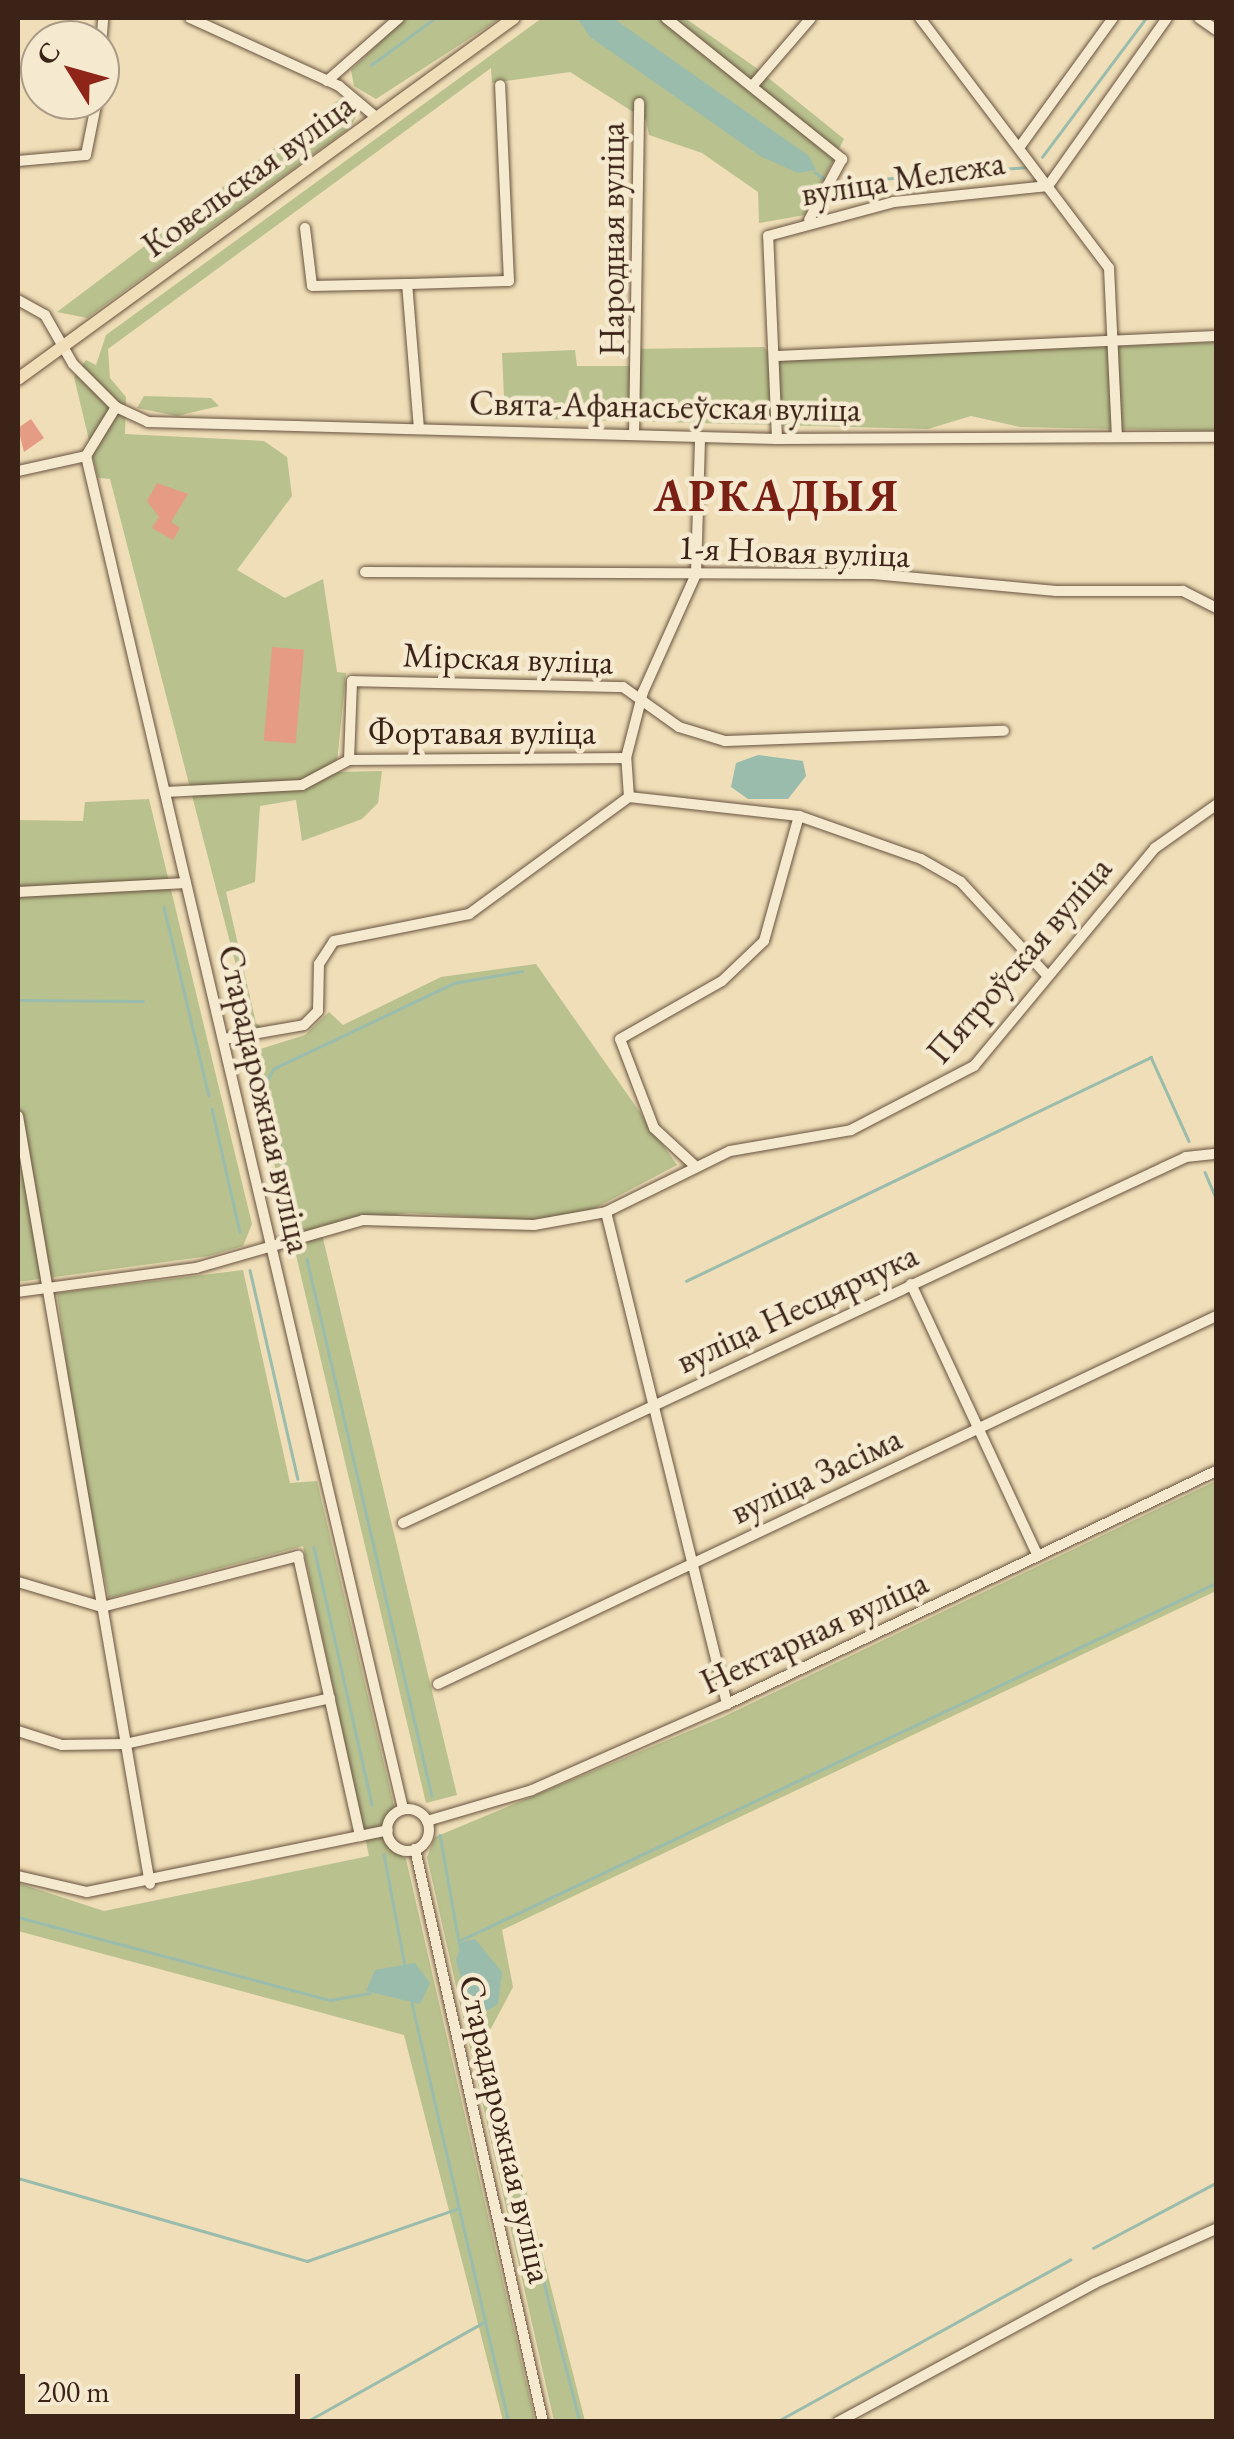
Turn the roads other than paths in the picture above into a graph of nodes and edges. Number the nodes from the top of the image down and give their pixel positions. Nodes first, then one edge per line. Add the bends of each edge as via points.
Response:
1 (190, 18) edge
2 (400, 18) edge
3 (514, 18) edge
4 (666, 18) edge
5 (811, 18) edge
6 (920, 18) edge
7 (1113, 18) edge
8 (1167, 18) edge
9 (1200, 18) edge
10 (1216, 30) edge
11 (328, 81) junction
12 (754, 84) junction
13 (500, 85) dead end
14 (640, 103) dead end
15 (376, 117) junction
16 (93, 120) edge
17 (1020, 145) junction
18 (18, 161) edge
19 (1052, 182) junction
20 (809, 220) junction
21 (305, 228) dead end
22 (406, 284) junction
23 (18, 300) edge
24 (1216, 336) edge
25 (1114, 341) junction
26 (65, 347) junction
27 (777, 356) junction
28 (18, 380) edge
29 (116, 407) junction
30 (419, 429) junction
31 (634, 435) junction
32 (1117, 435) junction
33 (700, 437) junction
34 (1216, 437) edge
35 (777, 439) junction
36 (86, 456) junction
37 (18, 472) edge
38 (365, 572) dead end
39 (696, 574) junction
40 (1216, 608) edge
41 (643, 692) junction
42 (1004, 731) dead end
43 (626, 758) junction
44 (348, 760) junction
45 (165, 792) junction
46 (629, 797) junction
47 (1216, 805) edge
48 (799, 816) junction
49 (186, 883) junction
50 (18, 892) edge
51 (1046, 974) junction
52 (224, 1039) junction
53 (18, 1116) edge
54 (1216, 1154) edge
55 (694, 1165) junction
56 (606, 1212) junction
57 (271, 1247) junction
58 (911, 1284) junction
59 (40, 1290) junction
60 (18, 1292) edge
61 (1216, 1316) edge
62 (654, 1405) junction
63 (979, 1430) junction
64 (1216, 1471) edge
65 (403, 1523) dead end
66 (1038, 1556) junction
67 (695, 1562) junction
68 (18, 1582) edge
69 (102, 1607) junction
70 (438, 1684) dead end
71 (330, 1698) junction
72 (727, 1704) junction
73 (18, 1730) edge
74 (125, 1744) junction
75 (404, 1809) junction
76 (427, 1821) junction
77 (388, 1830) junction
78 (360, 1836) junction
79 (415, 1849) junction
80 (18, 1876) edge
81 (150, 1884) junction
82 (1216, 2229) edge
83 (543, 2422) edge
84 (838, 2422) edge

1 - 11 street
2 - 11 street
3 - 15 main road, Ковельская вуліца
4 - 12 street
5 - 12 street
6 - 17 street
7 - 17 street, вуліца Мележа
8 - 19 street, вуліца Мележа
9 - 10 street
11 - 15 street
12 - 20 street via 842,159
13 - 22 street via 509,281
14 - 31 street, Народная вуліца
15 - 26 main road, Ковельская вуліца
16 - 18 street via 86,155
17 - 19 street
19 - 20 street, вуліца Мележа
19 - 25 street via 1109,268
20 - 27 street, вуліца Мележа via 768,236
21 - 22 street via 312,286
22 - 30 street
23 - 26 street via 45,315
24 - 25 street
25 - 27 street
25 - 32 street
26 - 28 main road, Ковельская вуліца
26 - 29 street
27 - 35 street, вуліца Мележа
29 - 30 street, Свята-Афанасьеўская вуліца via 170,424
29 - 36 street
30 - 31 street, Свята-Афанасьеўская вуліца
31 - 33 street, Свята-Афанасьеўская вуліца
32 - 34 street, Свята-Афанасьеўская вуліца
32 - 35 street, Свята-Афанасьеўская вуліца
33 - 35 street, Свята-Афанасьеўская вуліца
33 - 39 street
36 - 37 street
36 - 45 street, Старадарожная вуліца
38 - 39 street, 1-я Новая вуліца
39 - 40 street, 1-я Новая вуліца via 1145,588 1183,591
39 - 41 street
41 - 42 street, Мірская вуліца via 701,736
41 - 43 street
41 - 44 street, Мірская вуліца via 352,681
43 - 44 street, Фортавая вуліца
43 - 46 street
44 - 45 street, Фортавая вуліца via 302,785
45 - 49 street, Старадарожная вуліца
46 - 48 street
46 - 52 street via 469,914 334,941 319,964 318,1011 304,1025
47 - 51 street, Пятроўская вуліца via 1155,848
48 - 51 street via 944,870
48 - 55 street via 764,940 722,981 620,1038 654,1128
49 - 50 street
49 - 52 street, Старадарожная вуліца
51 - 55 street, Пятроўская вуліца via 974,1066 934,1094 851,1130
52 - 57 street, Старадарожная вуліца
53 - 59 street
54 - 58 street, вуліца Несцярчука via 1186,1157
55 - 56 street, Пятроўская вуліца
56 - 57 street, Пятроўская вуліца via 534,1225 363,1220
56 - 62 street
57 - 59 street, Пятроўская вуліца
57 - 75 street, Старадарожная вуліца
58 - 62 street, вуліца Несцярчука
58 - 63 street
59 - 60 street, Пятроўская вуліца
59 - 69 street
61 - 63 street, вуліца Засіма
62 - 65 street, вуліца Несцярчука
62 - 67 street
63 - 66 street
63 - 67 street, вуліца Засіма
64 - 66 street, Нектарная вуліца
66 - 72 street, Нектарная вуліца
67 - 70 street, вуліца Засіма
67 - 72 street
68 - 69 street
69 - 71 street via 298,1556
69 - 74 street
71 - 74 street
71 - 78 street
72 - 76 street, Нектарная вуліца via 532,1790
73 - 74 street via 62,1745
74 - 81 street
75 - 76 street
75 - 77 street
76 - 79 street
77 - 78 street
77 - 79 street via 397,1847
78 - 81 street
79 - 83 street, Старадарожная вуліца
80 - 81 street via 88,1892
82 - 84 street via 1095,2283

